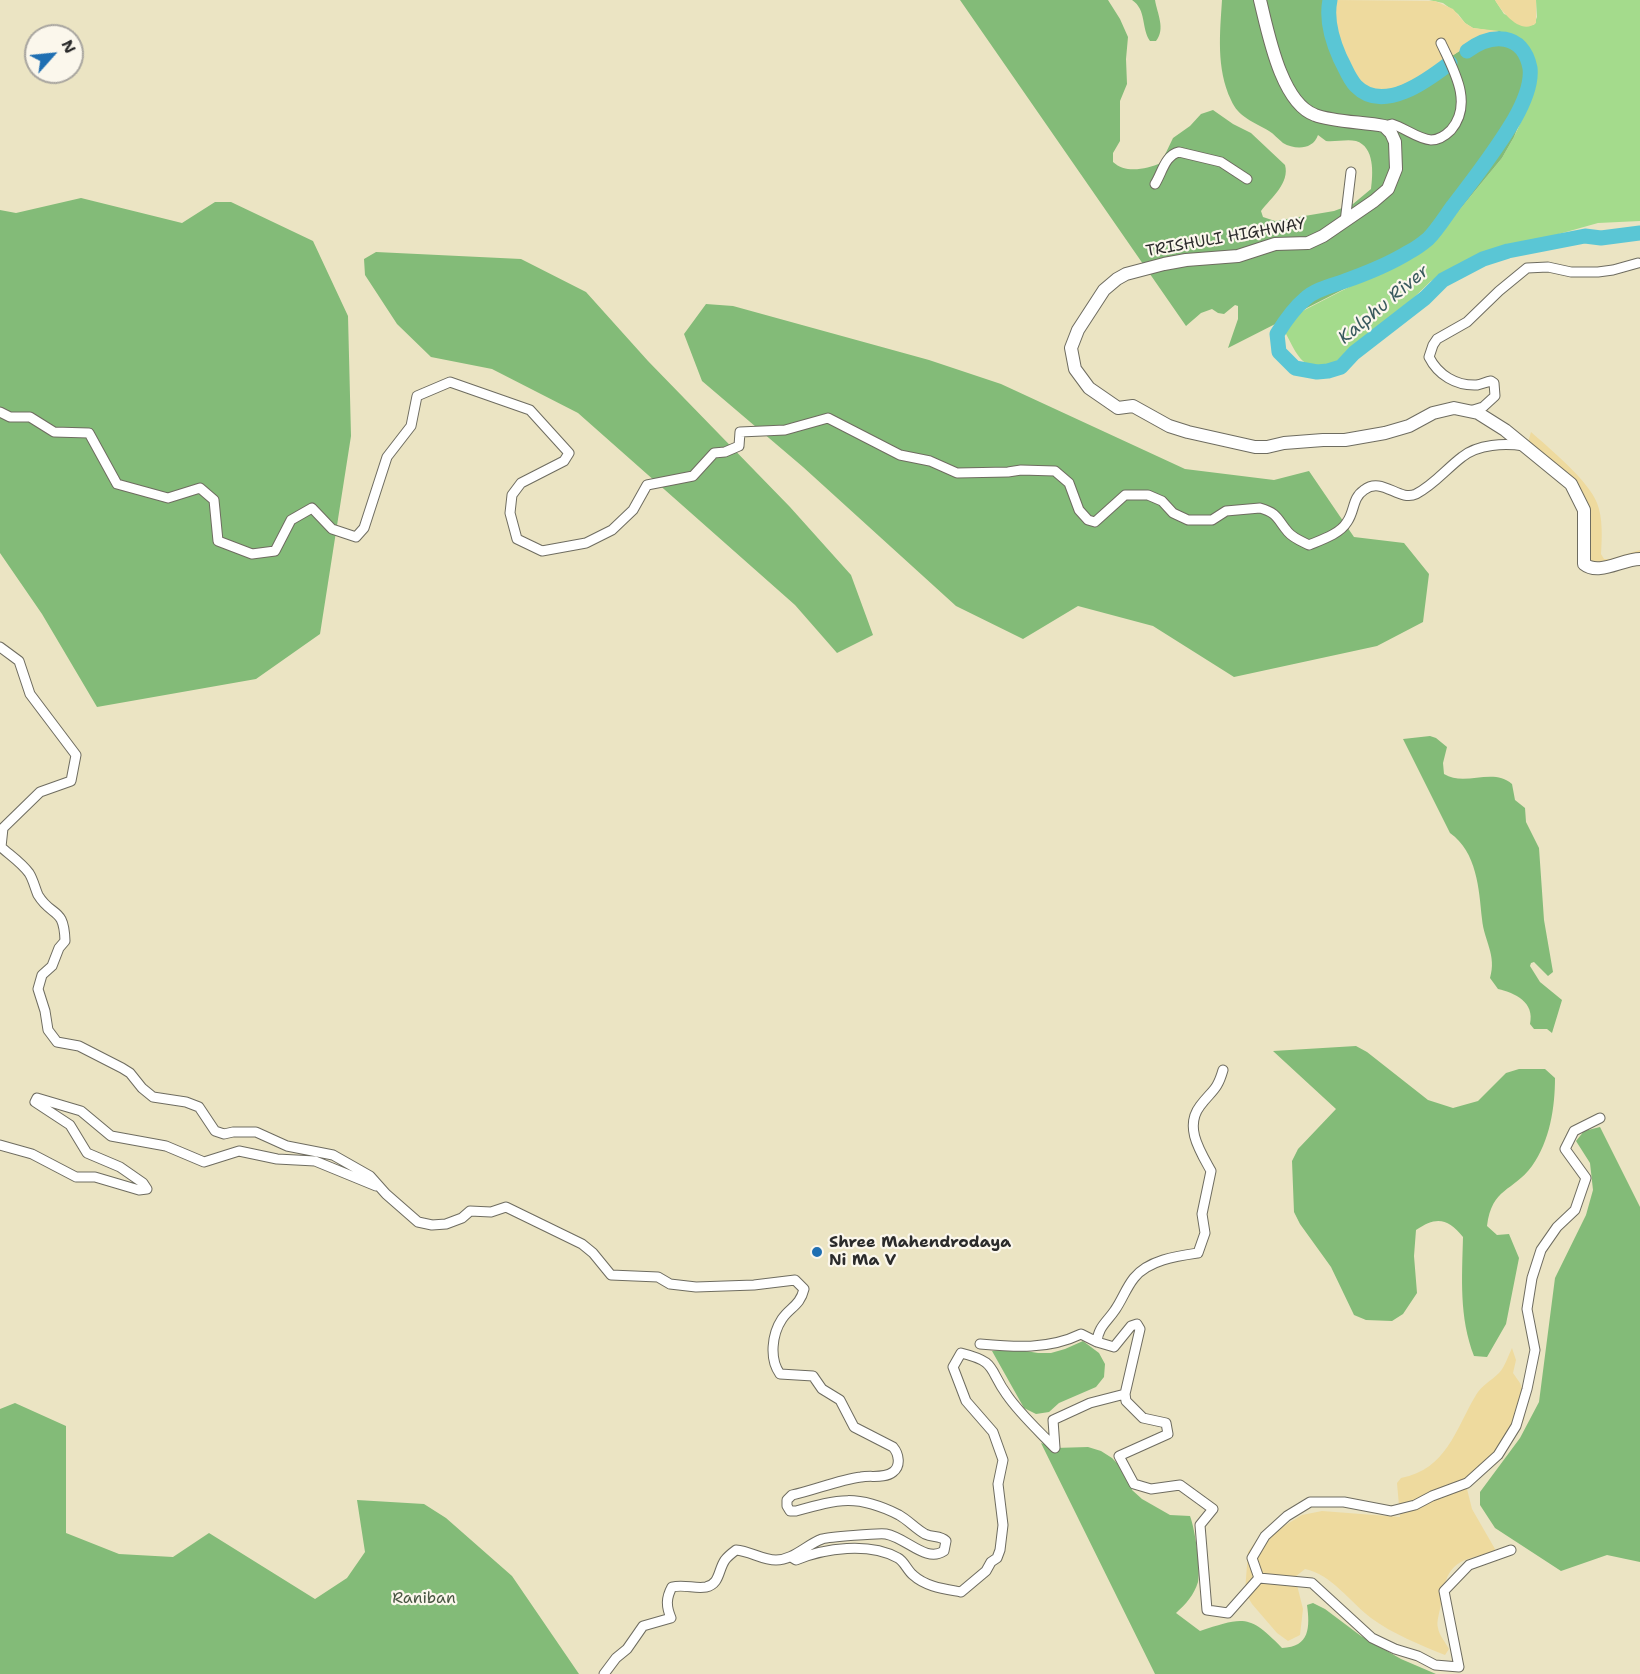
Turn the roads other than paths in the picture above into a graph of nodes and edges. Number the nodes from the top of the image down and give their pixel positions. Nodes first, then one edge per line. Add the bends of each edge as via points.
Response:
1 (1260, 0) edge
2 (1441, 43) dead end
3 (1384, 126) junction
4 (1351, 172) dead end
5 (1247, 179) dead end
6 (1155, 184) dead end
7 (1345, 222) junction
8 (1638, 263) dead end
9 (1470, 411) junction
10 (0, 412) edge
11 (1524, 446) junction
12 (1640, 559) edge
13 (0, 647) edge
14 (1222, 1070) dead end
15 (1600, 1118) dead end
16 (0, 1145) edge
17 (380, 1188) junction
18 (1097, 1342) junction
19 (980, 1344) dead end
20 (1125, 1394) junction
21 (1511, 1550) dead end
22 (791, 1557) junction
23 (1259, 1578) junction
24 (604, 1674) edge

1 - 3 street via 1286,85 1300,106 1315,116
2 - 3 street via 1462,97 1458,119 1436,140 1392,124
3 - 7 street, TRISHULI HIGHWAY via 1395,142 1393,179 1388,189
4 - 7 street
5 - 6 street via 1221,162 1179,152 1168,158
7 - 9 street, TRISHULI HIGHWAY via 1308,243 1275,244 1238,256 1186,260 1126,274 1104,290 1078,330 1071,348 1075,369 1089,388 1118,408 1133,406 1169,426 1263,448 1386,433 1447,409
8 - 9 street via 1598,272 1527,268 1467,322 1437,339 1429,357 1442,374 1468,384 1494,383 1495,396 1490,402
9 - 11 street, TRISHULI HIGHWAY via 1489,419
10 - 11 street via 10,417 30,417 54,432 89,433 117,484 168,498 200,488 214,500 218,541 252,554 275,550 291,520 312,508 333,529 356,537 364,528 387,457 411,426 417,396 450,382 530,410 569,453 564,461 521,483 512,495 510,513 517,539 542,551 586,543 612,530 633,510 647,485 693,476 714,453 739,446 740,432 785,430 828,418 900,455 930,461 957,473 1055,471 1069,483 1078,510 1095,522 1125,495 1148,495 1188,520 1212,520 1226,511 1260,508 1275,513 1295,538 1309,545 1347,523 1354,501 1365,489 1389,488 1410,496 1438,480 1470,452 1500,445
11 - 12 street, TRISHULI HIGHWAY via 1563,477 1581,501 1585,525 1582,555 1588,568
13 - 17 street via 19,661 30,694 76,755 71,781 40,792 3,828 1,847 29,873 38,895 59,914 65,927 65,942 52,966 42,975 38,989 53,1038 79,1046 122,1068 153,1097 200,1107 215,1131 256,1132 287,1146 333,1155 370,1176
14 - 18 street via 1218,1087 1192,1119 1196,1144 1211,1171 1202,1214 1205,1233 1198,1253 1174,1256 1135,1276 1098,1330
15 - 23 street via 1574,1131 1565,1149 1586,1178 1575,1210 1541,1250 1532,1278 1527,1309 1535,1350 1516,1426 1498,1455 1467,1483 1415,1505 1391,1511 1344,1502 1310,1502 1264,1536 1252,1558
16 - 17 street via 32,1154 76,1177 95,1177 147,1189 120,1167 87,1153 70,1125 35,1102 37,1098 81,1111 111,1136 166,1146 204,1162 239,1151 315,1161
17 - 22 street via 418,1222 432,1225 446,1224 470,1211 491,1212 506,1207 582,1244 611,1275 658,1277 670,1284 696,1287 795,1280 804,1289 802,1298 776,1331 776,1368 780,1374 813,1376 822,1389 840,1400 854,1427 893,1447 899,1460 892,1473 792,1495 787,1506 796,1511 844,1499 862,1502 900,1516 925,1534 941,1536 947,1547 938,1556 929,1556 900,1539 875,1533 824,1538
18 - 19 street via 1081,1334 1035,1347
18 - 20 street via 1114,1347 1131,1326 1137,1324 1140,1329
20 - 22 street via 1090,1403 1053,1420 1055,1448 1006,1395 995,1371 980,1358 961,1353 953,1367 966,1401 993,1432 1003,1460 998,1484 1004,1525 997,1558 962,1592 935,1587 913,1576 899,1558 872,1550 833,1551 796,1560
20 - 23 street via 1126,1401 1143,1418 1166,1423 1168,1434 1119,1456 1134,1484 1151,1489 1180,1485 1213,1509 1200,1525 1207,1610 1228,1613
21 - 23 street via 1469,1565 1444,1591 1459,1667 1435,1665 1372,1638 1312,1583
22 - 24 street via 777,1560 736,1550 725,1559 713,1584 672,1587 667,1595 671,1618 644,1626

